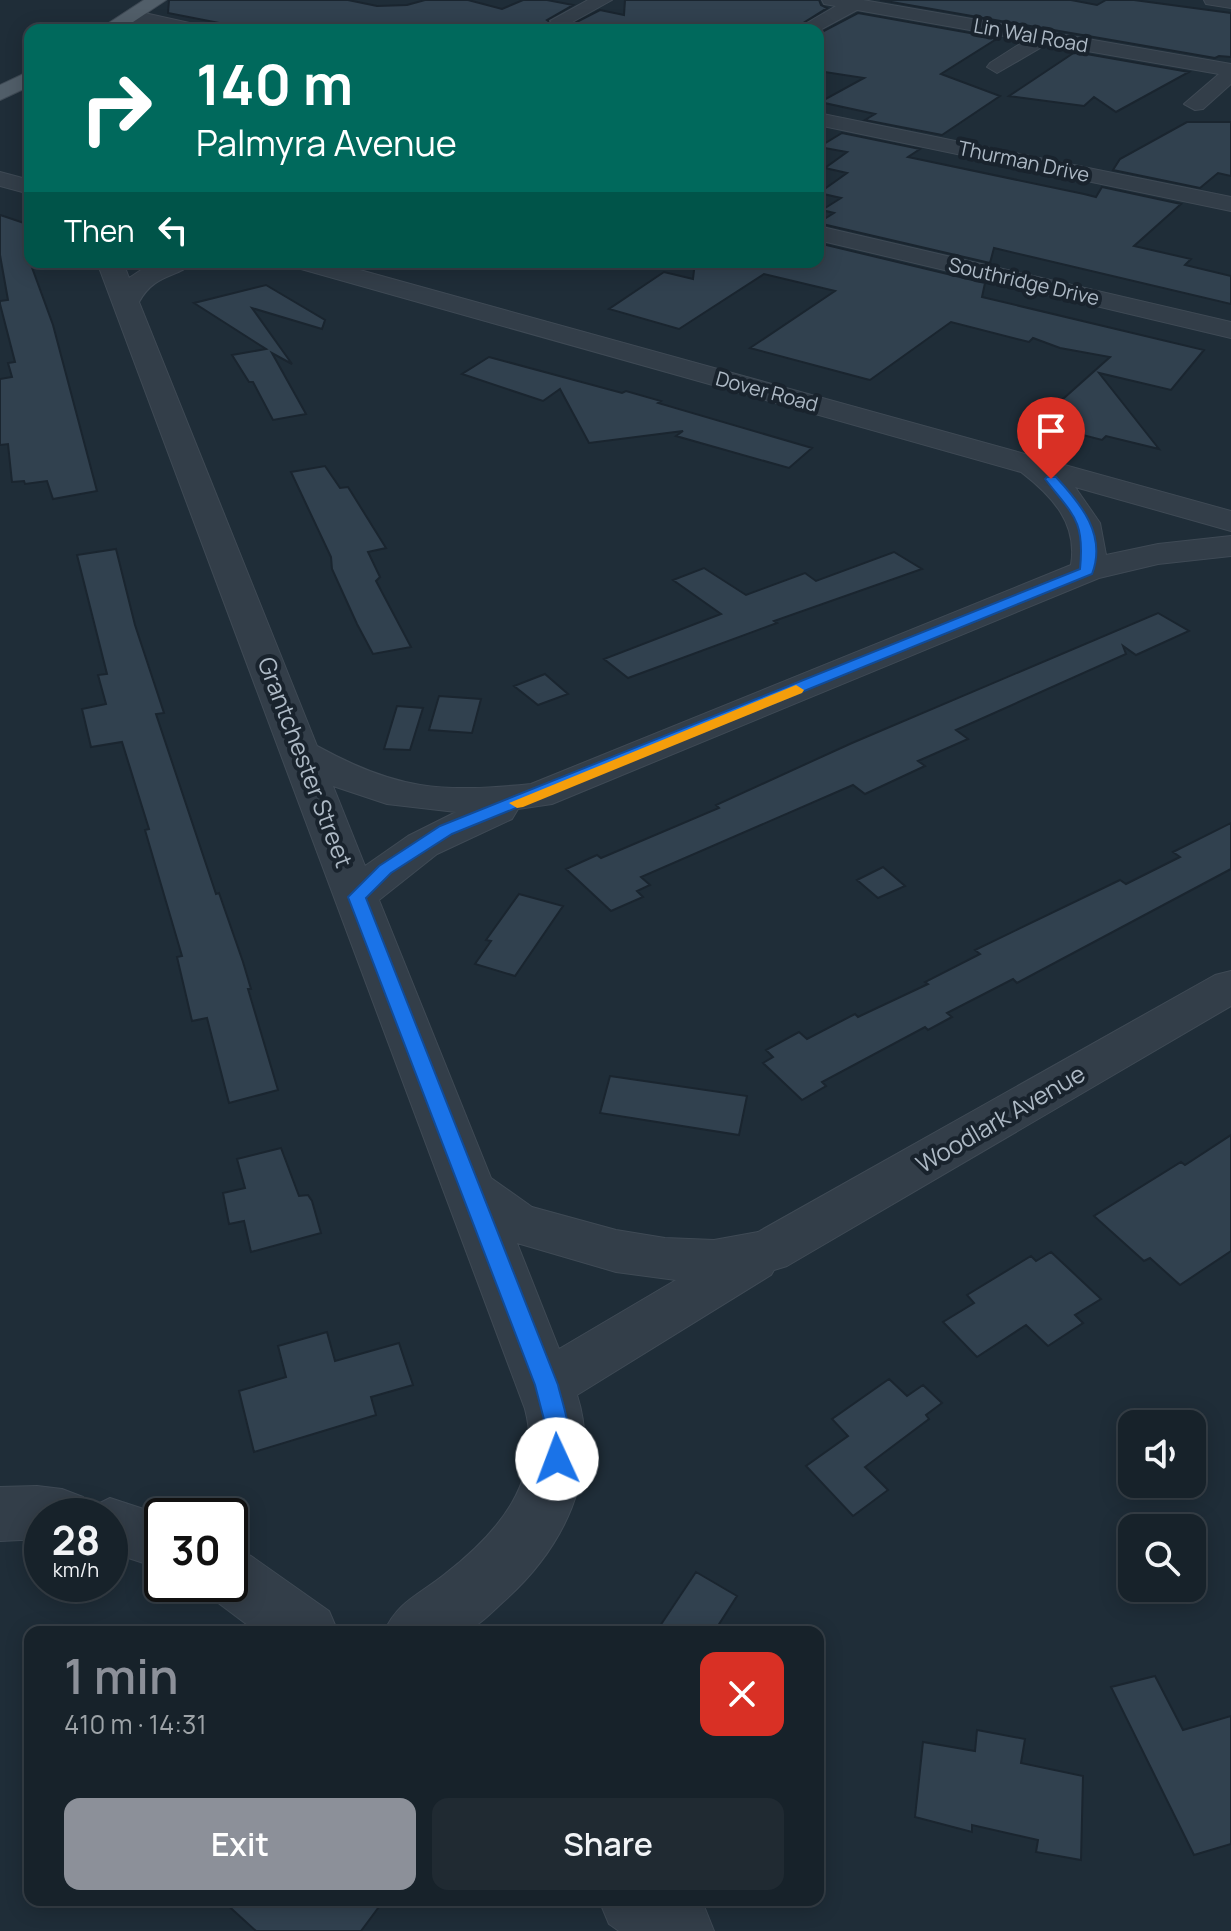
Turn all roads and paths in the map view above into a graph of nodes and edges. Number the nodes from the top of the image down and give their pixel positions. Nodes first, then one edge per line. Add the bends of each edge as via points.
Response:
1 (157, 0) edge
2 (603, 0) edge
3 (831, 0) edge
4 (1213, 0) edge
5 (1231, 2) edge
6 (855, 4) junction
7 (970, 7) dead end
8 (131, 16) junction
9 (946, 20) junction
10 (560, 21) dead end
11 (118, 24) edge
12 (168, 24) edge
13 (817, 24) edge
14 (1044, 37) junction
15 (997, 67) dead end
16 (1231, 72) edge
17 (24, 80) edge
18 (0, 94) edge
19 (1195, 104) dead end
20 (824, 120) edge
21 (0, 179) edge
22 (24, 185) edge
23 (1231, 204) edge
24 (824, 234) edge
25 (163, 268) edge
26 (325, 268) edge
27 (118, 281) edge
28 (1231, 330) edge
29 (1030, 464) junction
30 (1231, 521) edge
31 (1231, 546) edge
32 (1087, 571) junction
33 (304, 754) junction
34 (538, 795) junction
35 (356, 897) junction
36 (1231, 986) edge
37 (470, 1190) junction
38 (769, 1251) junction
39 (546, 1385) junction
40 (24, 1513) edge
41 (0, 1514) edge
42 (248, 1589) edge
43 (299, 1626) edge
44 (424, 1626) edge
45 (642, 1906) edge
46 (679, 1931) edge

1 - 8 main road
2 - 10 street
3 - 6 street, Lin Wal Road
4 - 5 street
6 - 9 street, Lin Wal Road
6 - 13 street
7 - 9 street
8 - 11 main road
8 - 12 street
9 - 14 street, Lin Wal Road
14 - 15 street
14 - 16 street, Lin Wal Road
16 - 19 street
17 - 18 main road
20 - 23 street, Thurman Drive
21 - 22 street
24 - 28 street, Southridge Drive
25 - 27 street, Grantchester Street via 138,281
26 - 29 street, Dover Road
27 - 33 street, Grantchester Street
29 - 30 street, Dover Road
29 - 32 street via 1064,492 1084,521 1090,542
31 - 32 street via 1120,559
32 - 34 street
33 - 34 street via 344,779 386,793 464,801
33 - 35 street, Grantchester Street
34 - 35 street via 424,842
35 - 37 street, Grantchester Street
36 - 38 street, Woodlark Avenue
37 - 38 street, Woodlark Avenue via 516,1223 616,1251 714,1261
37 - 39 street, Grantchester Street
38 - 39 street, Woodlark Avenue
39 - 44 street, Grantchester Street via 558,1431 557,1459 534,1526 502,1564
40 - 41 street
42 - 43 street
45 - 46 street

